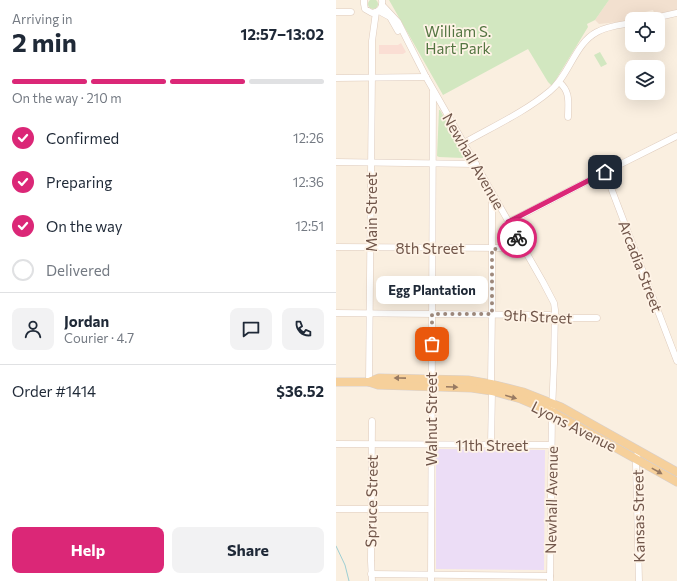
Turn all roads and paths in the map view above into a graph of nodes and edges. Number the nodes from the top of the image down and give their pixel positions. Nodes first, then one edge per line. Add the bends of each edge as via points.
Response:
1 (364, 0) edge
2 (382, 2) edge
3 (368, 11) junction
4 (336, 12) edge
5 (351, 12) dead end
6 (377, 12) junction
7 (677, 13) edge
8 (665, 16) edge
9 (625, 24) edge
10 (372, 41) junction
11 (411, 49) junction
12 (372, 77) junction
13 (336, 78) edge
14 (426, 78) junction
15 (559, 82) junction
16 (433, 90) junction
17 (568, 117) dead end
18 (677, 136) edge
19 (464, 143) junction
20 (336, 162) edge
21 (371, 163) junction
22 (434, 163) junction
23 (476, 164) junction
24 (605, 172) junction
25 (492, 193) junction
26 (508, 222) junction
27 (336, 247) edge
28 (371, 248) junction
29 (432, 248) junction
30 (523, 248) junction
31 (492, 249) junction
32 (336, 313) edge
33 (370, 313) junction
34 (432, 314) junction
35 (492, 314) junction
36 (555, 316) junction
37 (597, 318) dead end
38 (677, 361) edge
39 (336, 382) edge
40 (369, 382) junction
41 (431, 383) junction
42 (491, 387) junction
43 (552, 408) junction
44 (372, 421) dead end
45 (372, 443) junction
46 (336, 444) edge
47 (431, 445) junction
48 (490, 445) junction
49 (551, 445) junction
50 (638, 451) junction
51 (637, 460) junction
52 (677, 472) edge
53 (677, 482) edge
54 (336, 509) edge
55 (371, 509) junction
56 (431, 509) junction
57 (371, 574) junction
58 (431, 578) edge
59 (490, 578) edge
60 (550, 578) edge
61 (372, 581) edge
62 (639, 581) edge

1 - 3 street, Main Street via 364,6
2 - 6 street, Main Street
2 - 11 street, Newhall Avenue via 398,22
3 - 6 street
3 - 10 street, Main Street
4 - 5 street
6 - 10 street, Main Street
6 - 11 street, Newhall Avenue via 390,17
7 - 8 street
9 - 15 street via 606,28 590,36
10 - 12 street, Main Street
11 - 14 street, Newhall Avenue
12 - 13 street
12 - 14 street
12 - 21 street, Main Street
14 - 16 street, Newhall Avenue
15 - 17 street via 568,92
15 - 19 street via 536,102
16 - 19 street, Newhall Avenue
16 - 22 street, Walnut Street
18 - 24 street
19 - 23 street, Newhall Avenue
20 - 21 street
21 - 22 street
21 - 28 street, Main Street
22 - 23 street
22 - 29 street, Walnut Street
23 - 25 street, Newhall Avenue
24 - 26 street
24 - 38 street, Arcadia Street
25 - 26 street, Newhall Avenue
25 - 31 street
26 - 30 street, Newhall Avenue
27 - 28 street, 8th Street
28 - 29 street, 8th Street
28 - 33 street, Main Street
29 - 31 street, 8th Street
29 - 34 street, Walnut Street
30 - 31 street, 8th Street
30 - 36 street, Newhall Avenue via 554,303
31 - 35 street
32 - 33 street, 9th Street
33 - 34 street, 9th Street
33 - 40 street, Main Street
34 - 35 street, 9th Street
34 - 41 street, Walnut Street
35 - 36 street, 9th Street
35 - 42 street
36 - 37 street, 9th Street
36 - 43 street, Newhall Avenue
39 - 40 main road, Lyons Avenue
40 - 41 main road, Lyons Avenue via 378,385
41 - 42 main road, Lyons Avenue via 472,388
41 - 47 street, Walnut Street
42 - 43 main road, Lyons Avenue
42 - 48 street
43 - 49 street, Newhall Avenue
43 - 50 main road, Lyons Avenue
43 - 51 main road, Lyons Avenue
44 - 45 street, Spruce Street
45 - 46 street, 11th Street
45 - 47 street, 11th Street
45 - 55 street, Spruce Street
47 - 48 street, 11th Street
47 - 56 street, Walnut Street
48 - 49 street, 11th Street
49 - 60 street, Newhall Avenue
50 - 51 street, Kansas Street
50 - 52 main road, Lyons Avenue
51 -> 53 main road, Lyons Avenue
51 - 62 street, Kansas Street
54 - 55 street
55 - 56 street
55 - 57 street, Spruce Street
56 - 58 street, Walnut Street
57 - 58 street
57 - 61 street, Spruce Street
58 - 59 street
59 - 60 street

